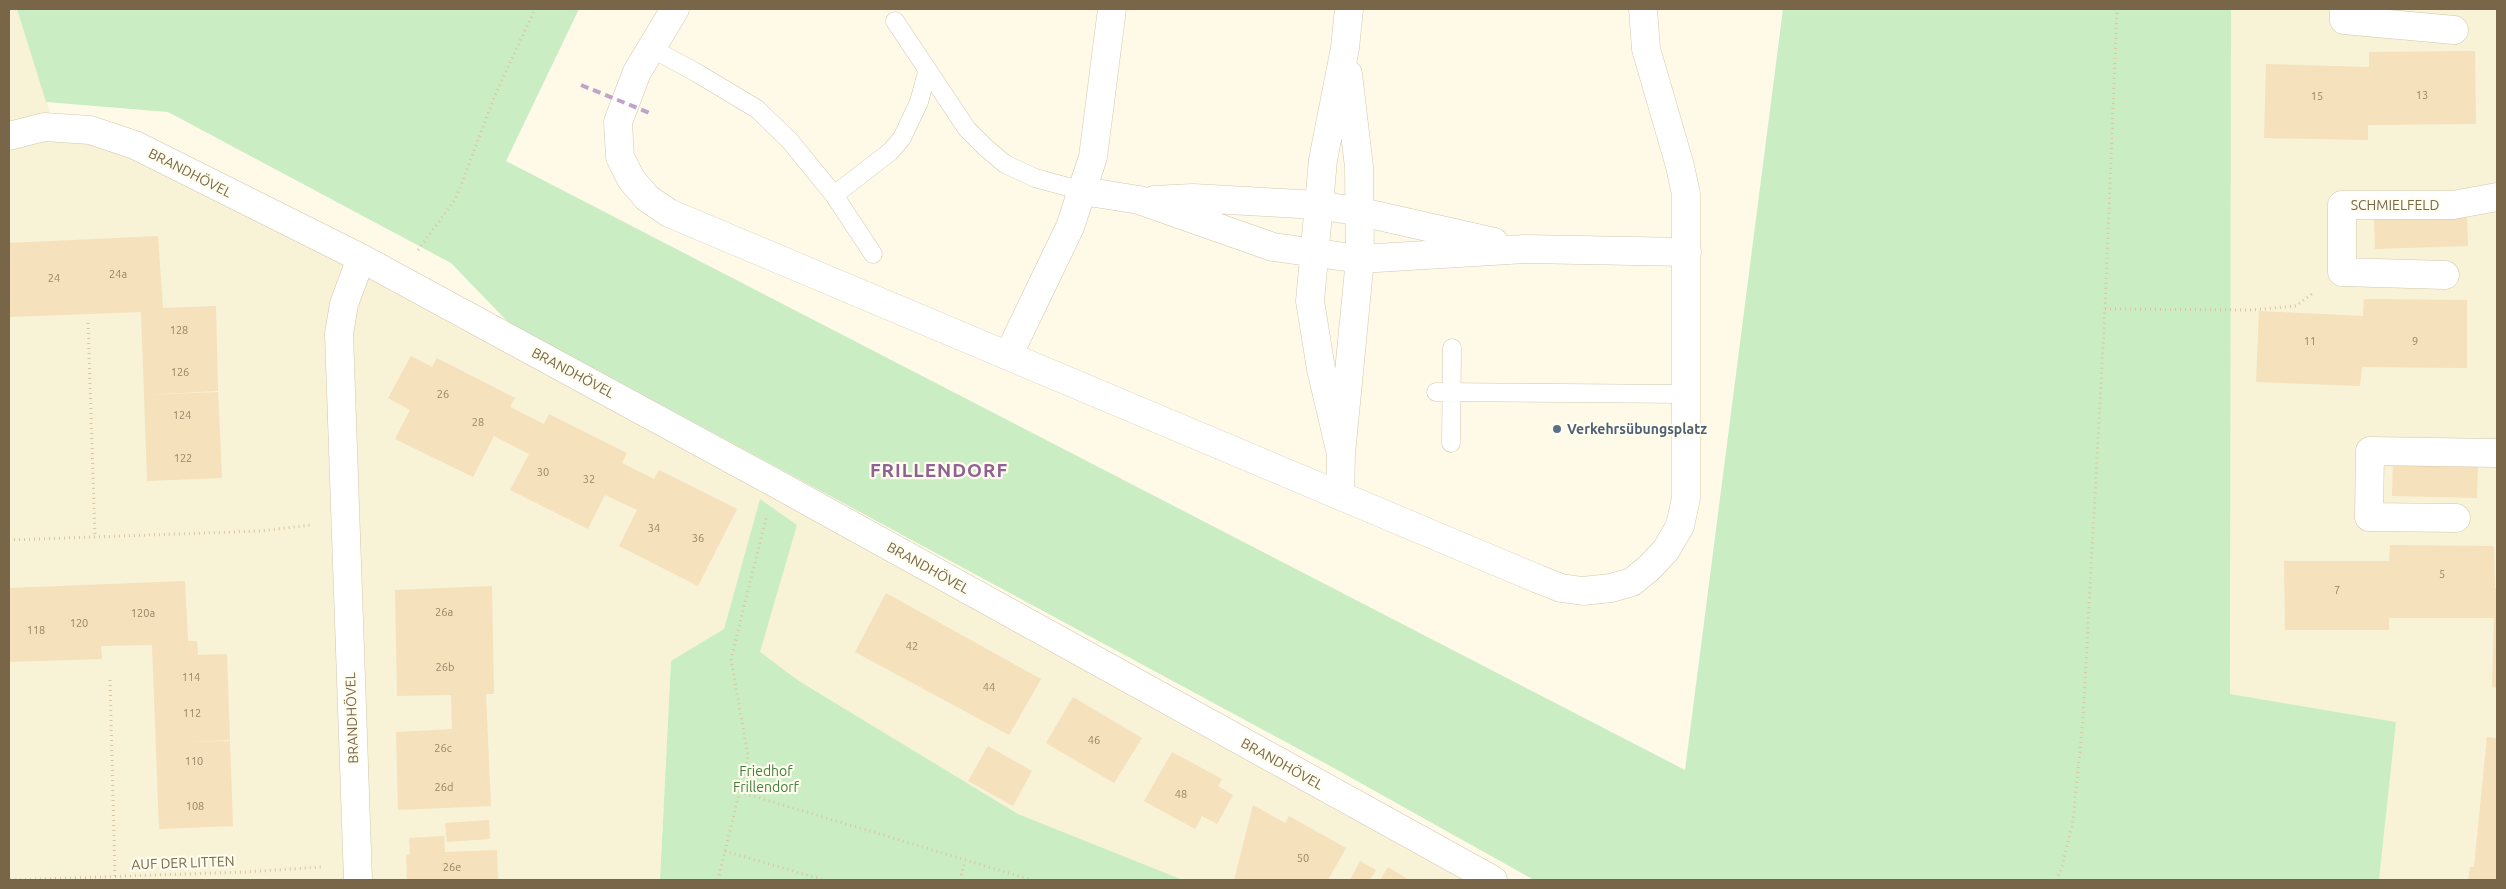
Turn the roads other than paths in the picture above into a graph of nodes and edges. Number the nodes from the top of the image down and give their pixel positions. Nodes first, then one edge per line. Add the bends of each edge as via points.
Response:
1 (675, 9) edge
2 (1112, 9) edge
3 (1349, 9) edge
4 (1643, 9) edge
5 (2344, 9) edge
6 (895, 21) dead end
7 (2454, 30) dead end
8 (651, 48) junction
9 (1346, 48) junction
10 (927, 72) junction
11 (9, 136) edge
12 (1083, 191) junction
13 (834, 194) junction
14 (2497, 197) edge
15 (1139, 200) junction
16 (1318, 205) junction
17 (1361, 212) junction
18 (1525, 249) junction
19 (1687, 252) junction
20 (873, 254) dead end
21 (1315, 254) junction
22 (361, 258) junction
23 (1360, 259) junction
24 (2445, 275) dead end
25 (1452, 348) dead end
26 (1008, 356) junction
27 (1443, 391) junction
28 (1686, 394) junction
29 (1451, 443) dead end
30 (2497, 453) edge
31 (1341, 454) junction
32 (1340, 496) junction
33 (2456, 518) dead end
34 (358, 872) edge
35 (1493, 880) edge

1 - 8 street
2 - 12 street via 1093,157
3 - 9 street
4 - 19 street via 1646,49 1686,194
5 - 7 street via 2344,20
6 - 10 lane
8 - 13 lane via 757,109 790,140
8 - 26 street via 637,72 618,122 620,157 631,179 647,198 669,213
9 - 16 street
9 - 17 street
10 - 12 lane via 967,129 1004,164 1035,178
10 - 13 lane via 920,102 902,138 890,152
11 - 22 street, BRANDHÖVEL via 44,127 90,130 135,145
12 - 15 street
12 - 26 street via 1070,227
13 - 20 lane
14 - 24 street, SCHMIELFELD via 2453,205 2342,205 2342,272
15 - 16 street via 1193,198
15 - 21 street via 1273,247
16 - 17 street
16 - 21 street
17 - 18 street
17 - 23 street
18 - 19 street
18 - 23 street
19 - 28 street
21 - 23 street
21 - 31 street via 1310,301 1321,369
22 - 34 street, BRANDHÖVEL via 344,304 340,334
22 - 35 street, BRANDHÖVEL
23 - 31 street
25 - 27 lane
26 - 32 street
27 - 28 lane
27 - 29 lane
28 - 32 street via 1686,498 1680,526 1666,550 1632,582 1584,591 1561,588
30 - 33 street via 2370,451 2369,517
31 - 32 street

